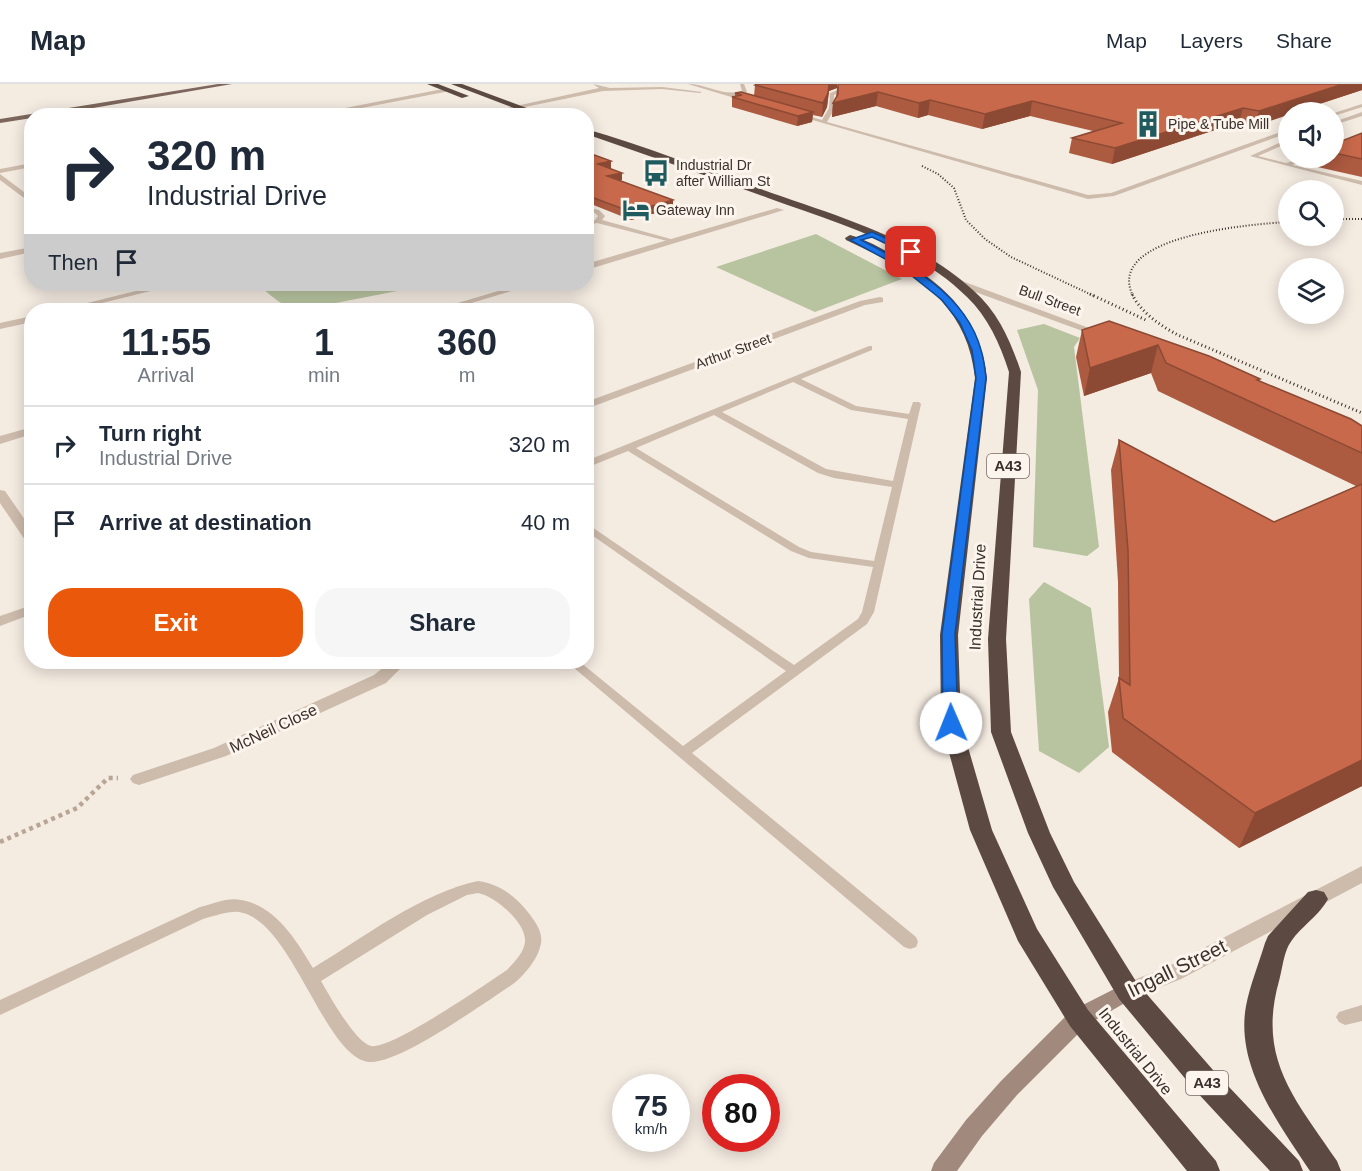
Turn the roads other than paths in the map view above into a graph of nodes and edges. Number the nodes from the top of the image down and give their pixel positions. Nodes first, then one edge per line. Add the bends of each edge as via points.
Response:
1 (229, 84) edge
2 (430, 84) edge
3 (455, 84) edge
4 (595, 84) edge
5 (621, 84) edge
6 (690, 84) edge
7 (742, 84) edge
8 (858, 84) edge
9 (756, 89) dead end
10 (448, 90) junction
11 (605, 90) junction
12 (745, 91) junction
13 (732, 96) junction
14 (762, 104) edge
15 (1362, 105) edge
16 (518, 106) junction
17 (85, 108) edge
18 (350, 108) edge
19 (496, 108) edge
20 (510, 108) edge
21 (523, 108) edge
22 (1344, 111) edge
23 (792, 113) edge
24 (1362, 114) edge
25 (24, 117) edge
26 (1344, 120) edge
27 (0, 121) edge
28 (824, 122) junction
29 (594, 133) edge
30 (1278, 135) edge
31 (594, 143) edge
32 (1278, 145) edge
33 (1278, 163) edge
34 (24, 166) edge
35 (1299, 168) edge
36 (0, 171) edge
37 (0, 176) edge
38 (1362, 183) edge
39 (24, 196) edge
40 (780, 210) junction
41 (594, 211) edge
42 (597, 221) junction
43 (594, 222) edge
44 (817, 224) dead end
45 (854, 235) junction
46 (675, 241) junction
47 (24, 251) edge
48 (0, 256) edge
49 (594, 265) edge
50 (959, 284) junction
51 (144, 291) edge
52 (506, 291) edge
53 (880, 300) dead end
54 (94, 303) edge
55 (464, 303) edge
56 (24, 321) edge
57 (0, 326) edge
58 (1111, 338) edge
59 (869, 348) dead end
60 (795, 380) junction
61 (594, 403) edge
62 (916, 404) dead end
63 (715, 412) junction
64 (914, 417) junction
65 (24, 432) edge
66 (0, 440) edge
67 (630, 447) junction
68 (594, 462) edge
69 (898, 485) junction
70 (0, 494) edge
71 (24, 528) edge
72 (594, 532) edge
73 (879, 565) junction
74 (24, 612) edge
75 (0, 621) edge
76 (391, 669) edge
77 (581, 669) edge
78 (794, 671) junction
79 (683, 753) junction
80 (139, 779) road end
81 (1362, 874) edge
82 (1316, 899) junction
83 (910, 942) dead end
84 (311, 978) junction
85 (1128, 992) junction
86 (0, 1008) edge
87 (1079, 1018) junction
88 (943, 1171) edge
89 (1206, 1171) edge
90 (1289, 1171) edge
91 (1327, 1171) edge

1 - 17 main road
2 - 10 highway
3 - 16 highway
4 - 11 lane
5 - 11 lane
6 - 13 lane
7 - 12 lane
8 - 28 lane via 832,94 832,108
9 - 12 lane
10 - 18 street
10 - 19 highway
11 - 13 lane via 662,88
11 - 16 lane
12 - 13 lane
13 - 14 lane
15 - 22 lane
16 - 20 lane
16 - 21 highway
23 - 28 lane
24 - 26 lane
25 - 27 main road
28 - 30 lane via 1088,197 1112,195
29 - 45 highway, Industrial Drive / A43
31 - 40 highway
32 - 33 lane via 1252,156
34 - 36 street
35 - 38 lane
37 - 39 street
40 - 44 highway
40 - 46 street
41 - 42 lane via 600,213
42 - 43 lane
42 - 46 lane
45 - 50 highway, Industrial Drive / A43 via 929,262
45 - 87 highway, Industrial Drive / A43 via 933,286 964,322 977,350 981,378 949,634 951,723 981,830 1027,934
46 - 49 street
47 - 48 street
50 - 58 street, Bull Street
50 - 85 highway, Industrial Drive / A43 via 992,317 1015,372 997,639 1001,732 1039,833 1065,887
51 - 54 street
52 - 55 street
53 - 61 street, Arthur Street
56 - 57 street
59 - 60 lane
60 - 63 lane
60 - 64 lane via 854,408
62 - 64 lane
63 - 67 lane
63 - 69 lane via 822,471
64 - 69 lane
65 - 66 street
67 - 68 lane
67 - 73 lane via 795,549 809,555
69 - 73 lane
70 - 71 street
72 - 78 lane
73 - 78 lane via 863,621
74 - 75 street
76 - 80 street, McNeil Close via 380,679 230,747
77 - 79 lane
78 - 79 lane
79 - 83 lane
81 - 82 street, Ingall Street
82 - 85 street, Ingall Street via 1174,973
82 - 91 highway via 1277,943 1259,1006 1258,1033 1266,1069 1289,1114
84 - 84 lane via 355,1048 378,1053 412,1039 513,975 534,946 533,936 529,925 499,893 477,886 465,888
84 - 86 lane via 257,911 242,905 200,913
85 - 87 main road, Ingall Street
85 - 90 highway, Industrial Drive / A43
87 - 88 main road, Ingall Street via 1009,1088
87 - 89 highway, Industrial Drive / A43

